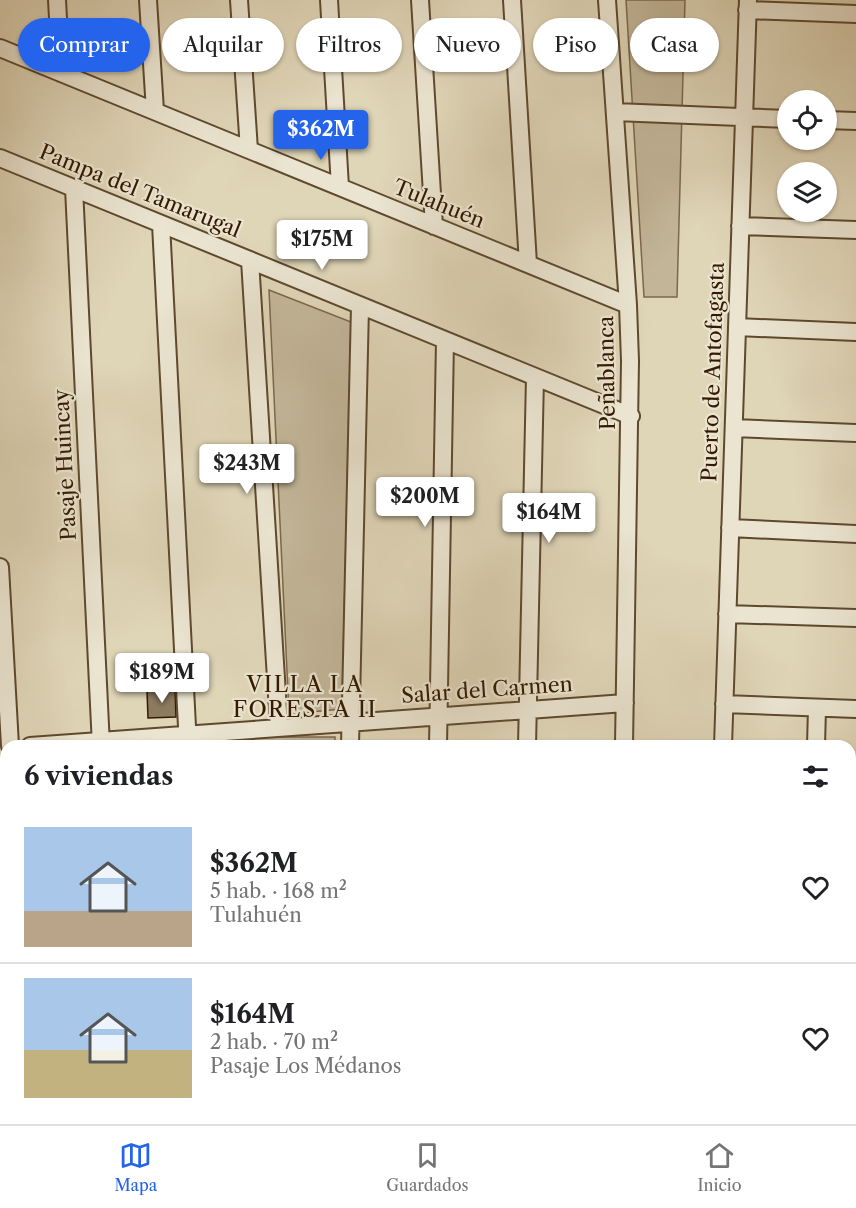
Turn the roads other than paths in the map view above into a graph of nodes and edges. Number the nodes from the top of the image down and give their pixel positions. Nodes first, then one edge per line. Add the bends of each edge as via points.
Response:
1 (57, 0) edge
2 (148, 0) edge
3 (239, 0) edge
4 (329, 0) edge
5 (420, 0) edge
6 (512, 0) edge
7 (607, 0) edge
8 (747, 5) edge
9 (856, 14) edge
10 (0, 48) edge
11 (61, 73) junction
12 (155, 111) junction
13 (615, 112) junction
14 (744, 117) junction
15 (777, 118) edge
16 (837, 120) edge
17 (856, 121) edge
18 (249, 150) junction
19 (0, 158) edge
20 (340, 187) junction
21 (74, 188) junction
22 (161, 224) junction
23 (434, 226) junction
24 (740, 226) junction
25 (856, 230) edge
26 (250, 260) junction
27 (528, 264) junction
28 (628, 305) junction
29 (360, 306) junction
30 (737, 327) junction
31 (856, 332) edge
32 (445, 340) junction
33 (535, 377) junction
34 (631, 416) junction
35 (734, 428) junction
36 (856, 433) edge
37 (730, 528) junction
38 (856, 534) edge
39 (0, 567) edge
40 (727, 614) junction
41 (856, 618) edge
42 (625, 703) junction
43 (724, 705) junction
44 (817, 708) junction
45 (856, 709) edge
46 (528, 710) junction
47 (439, 716) junction
48 (350, 722) junction
49 (279, 727) junction
50 (188, 739) edge
51 (10, 740) edge
52 (101, 740) edge
53 (159, 740) edge
54 (350, 740) edge
55 (438, 740) edge
56 (527, 740) edge
57 (624, 740) edge
58 (723, 740) edge
59 (816, 740) edge

1 - 11 street
2 - 12 street
3 - 18 street
4 - 20 street
5 - 23 street
6 - 27 street
7 - 13 street, Peñablanca
8 - 9 street
8 - 14 street, Puerto de Antofagasta
10 - 11 street, Tulahuén
11 - 12 street, Tulahuén
12 - 18 street, Tulahuén
13 - 14 street
13 - 28 street, Peñablanca
14 - 15 street
14 - 24 street, Puerto de Antofagasta
16 - 17 street
18 - 20 street, Tulahuén
19 - 21 street, Pampa del Tamarugal
20 - 23 street, Tulahuén
21 - 22 street, Pampa del Tamarugal
21 - 52 street, Pasaje Huincay
22 - 26 street, Pampa del Tamarugal
22 - 50 street
23 - 27 street, Tulahuén
24 - 25 street
24 - 30 street, Puerto de Antofagasta
26 - 29 street, Pampa del Tamarugal
26 - 49 street
27 - 28 street, Tulahuén
28 - 34 street, Peñablanca
29 - 32 street, Pampa del Tamarugal
29 - 48 street
30 - 31 street
30 - 35 street, Puerto de Antofagasta
32 - 33 street, Pampa del Tamarugal
32 - 47 street
33 - 34 street, Pampa del Tamarugal
33 - 46 street
34 - 42 street, Peñablanca
35 - 36 street
35 - 37 street, Puerto de Antofagasta
37 - 38 street
37 - 40 street, Puerto de Antofagasta
39 - 51 street
40 - 41 street
40 - 43 street, Puerto de Antofagasta
42 - 46 street, Salar del Carmen
42 - 57 street, Peñablanca
43 - 44 street
43 - 58 street, Puerto de Antofagasta
44 - 45 street
44 - 59 street
46 - 47 street, Salar del Carmen
46 - 56 street
47 - 48 street, Salar del Carmen
47 - 55 street
48 - 49 street, Salar del Carmen
48 - 54 street
49 - 50 street, Salar del Carmen
50 - 53 street, Salar del Carmen

